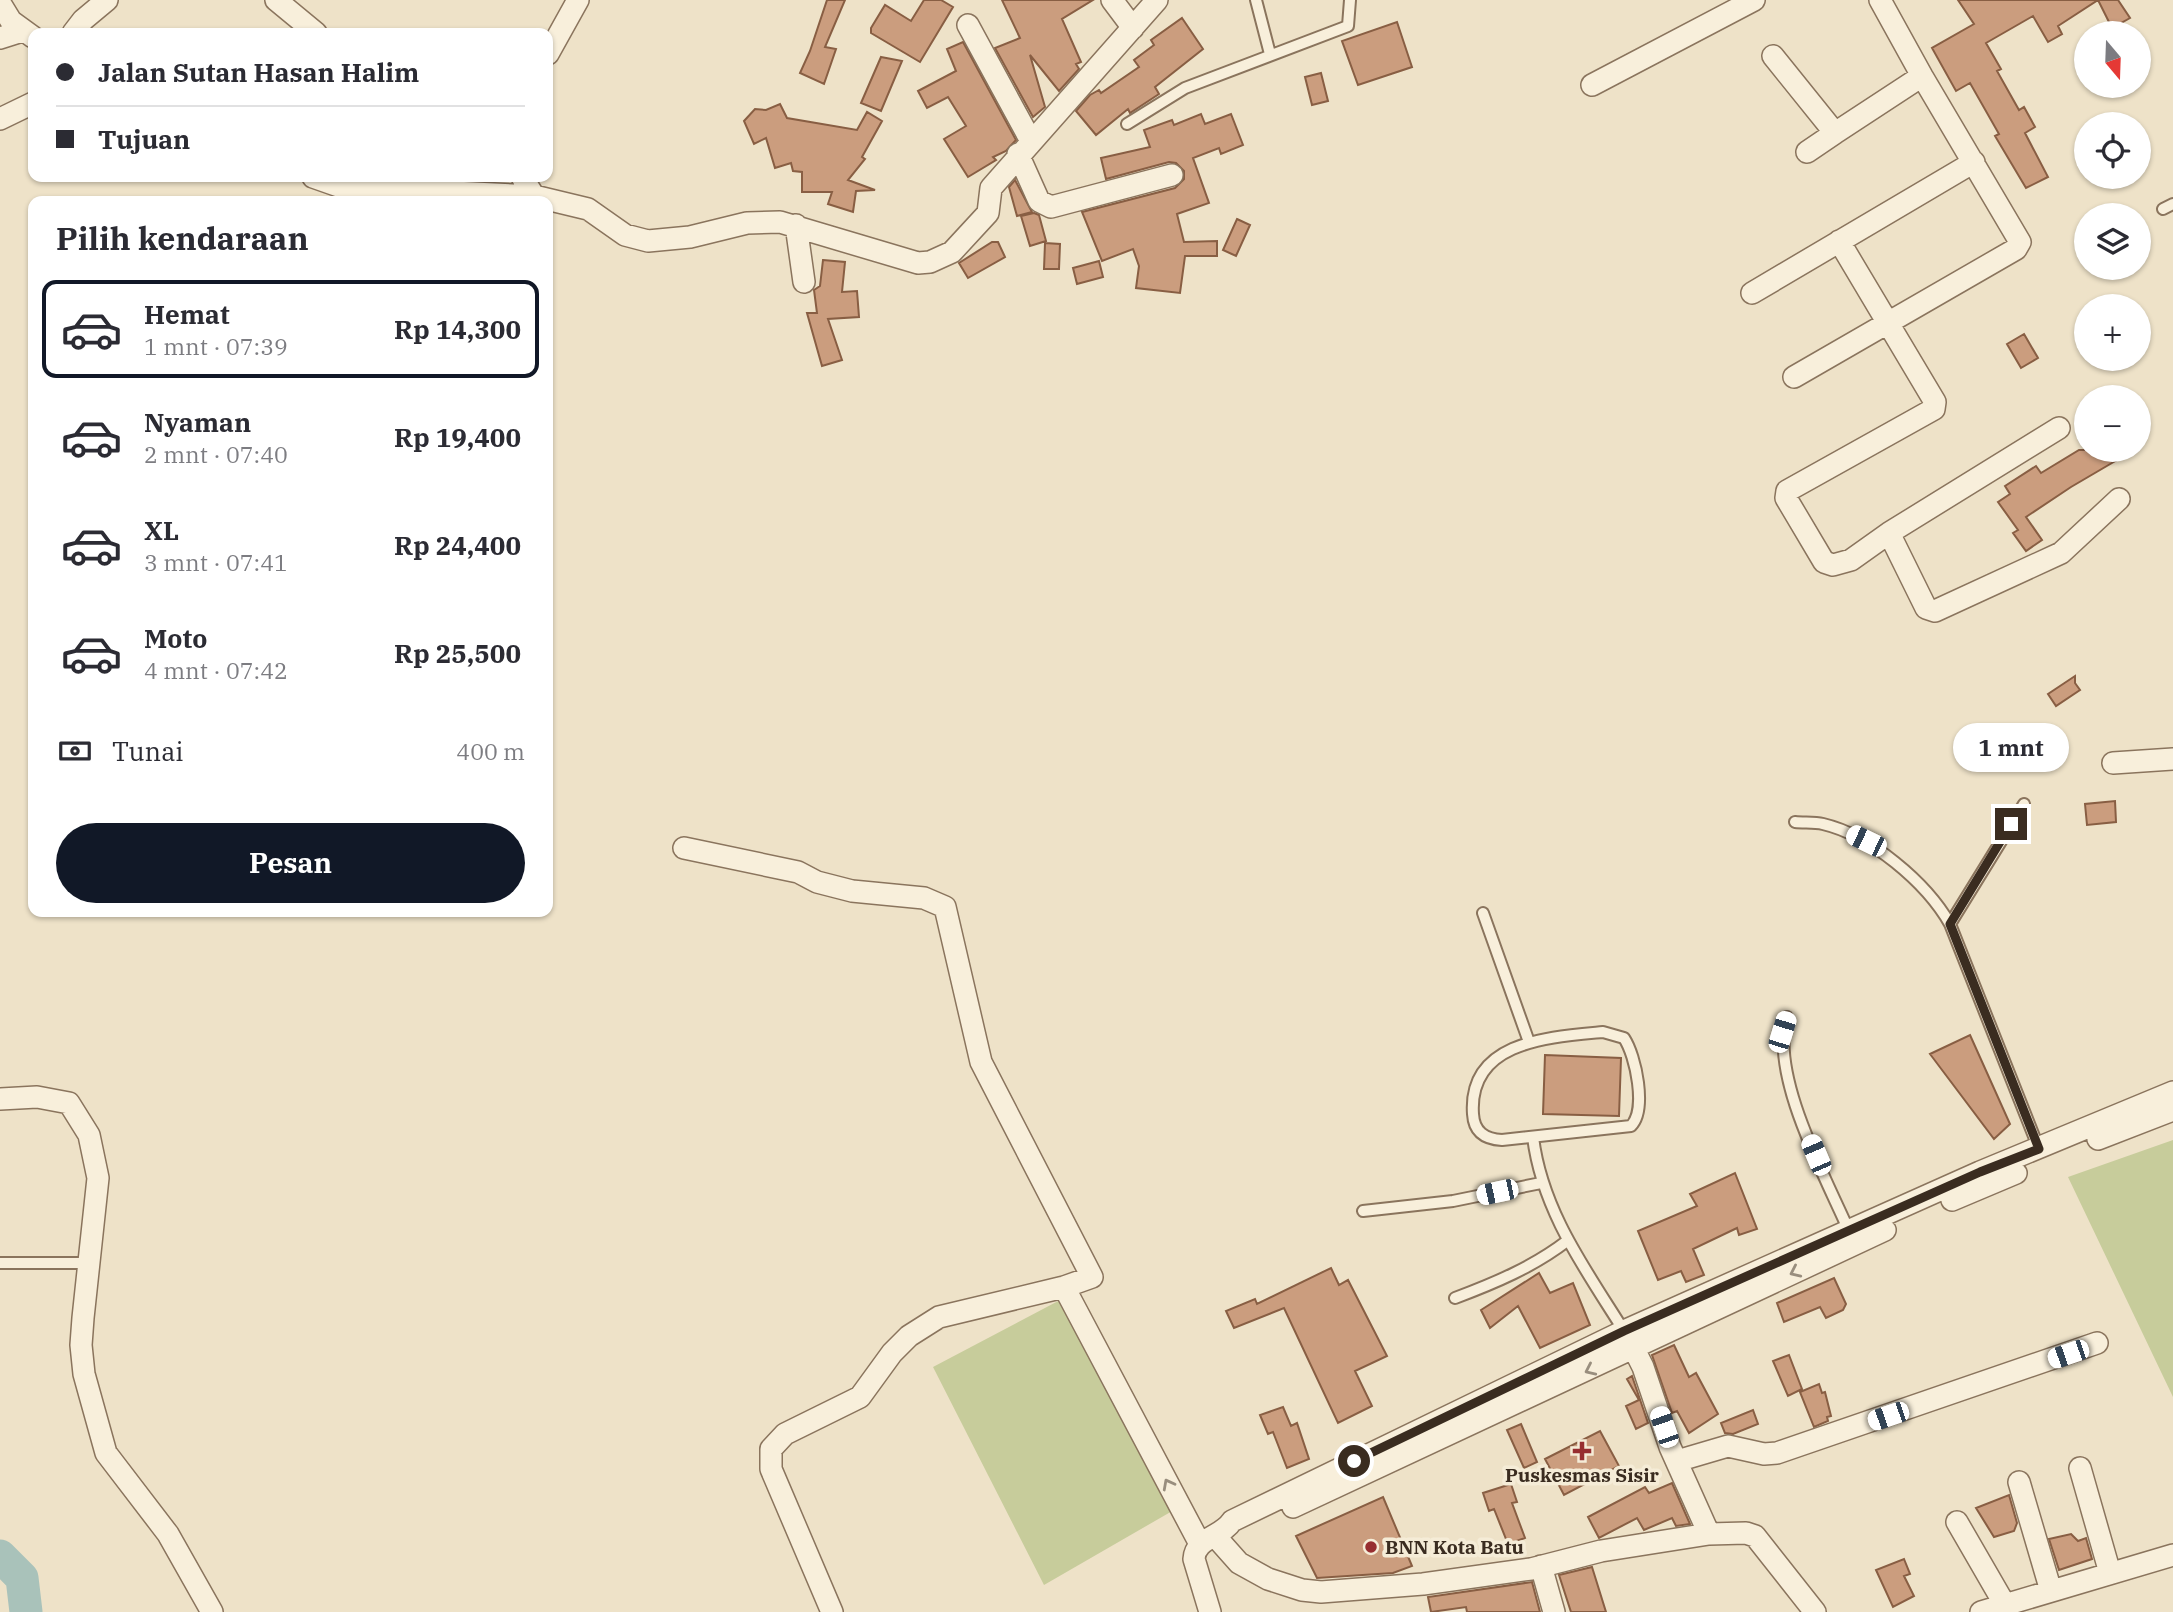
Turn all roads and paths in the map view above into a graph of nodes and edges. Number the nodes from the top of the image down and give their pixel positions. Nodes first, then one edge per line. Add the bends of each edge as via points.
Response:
1 (107, 0) edge
2 (276, 0) edge
3 (578, 0) edge
4 (1112, 0) edge
5 (1157, 0) edge
6 (1256, 0) edge
7 (1350, 0) edge
8 (1754, 0) edge
9 (1880, 0) edge
10 (0, 3) edge
11 (968, 25) dead end
12 (77, 28) edge
13 (310, 28) edge
14 (1133, 28) junction
15 (28, 34) edge
16 (0, 38) edge
17 (553, 45) edge
18 (1270, 54) junction
19 (1773, 56) dead end
20 (1922, 76) junction
21 (1592, 85) dead end
22 (28, 105) edge
23 (0, 119) edge
24 (1126, 124) dead end
25 (1835, 133) junction
26 (1025, 148) junction
27 (1807, 152) dead end
28 (1974, 162) junction
29 (1172, 176) dead end
30 (327, 182) edge
31 (525, 182) edge
32 (534, 196) joint
33 (553, 201) edge
34 (796, 225) junction
35 (1839, 241) junction
36 (804, 282) dead end
37 (1752, 293) dead end
38 (1888, 323) junction
39 (1794, 377) dead end
40 (2059, 428) dead end
41 (2119, 499) dead end
42 (1889, 533) junction
43 (2173, 759) edge
44 (2113, 763) dead end
45 (2024, 804) dead end
46 (1795, 822) dead end
47 (684, 848) dead end
48 (1483, 914) dead end
49 (1950, 924) junction
50 (1787, 1017) dead end
51 (1529, 1042) junction
52 (2173, 1093) edge
53 (0, 1099) edge
54 (2173, 1110) edge
55 (1532, 1137) junction
56 (2039, 1149) junction
57 (1541, 1183) junction
58 (1363, 1211) dead end
59 (1849, 1231) junction
60 (1567, 1241) junction
61 (0, 1263) edge
62 (89, 1263) junction
63 (1073, 1284) junction
64 (1455, 1298) dead end
65 (1629, 1340) junction
66 (2097, 1343) dead end
67 (1677, 1461) junction
68 (2080, 1468) dead end
69 (2019, 1482) dead end
70 (1957, 1522) dead end
71 (1709, 1534) junction
72 (1212, 1538) junction
73 (2173, 1555) edge
74 (1541, 1566) junction
75 (2110, 1573) junction
76 (2051, 1591) junction
77 (2005, 1605) junction
78 (212, 1612) edge
79 (832, 1612) edge
80 (1210, 1612) edge
81 (1553, 1612) edge
82 (1815, 1612) edge
83 (1981, 1612) edge

1 - 12 street
2 - 13 street
3 - 17 street
4 - 14 street
5 - 14 street
6 - 18 lane
7 - 18 lane via 1348,26
8 - 21 street
9 - 20 street
10 - 15 street via 6,15
11 - 26 street
14 - 26 street
15 - 16 street
18 - 24 lane via 1185,88
19 - 25 street
20 - 25 street
20 - 28 street
22 - 23 street
25 - 27 street
26 - 29 street via 1039,201 1051,207
26 - 34 street via 991,188 988,214 942,259 918,263
28 - 35 street
28 - 38 street via 2021,242
30 - 32 street via 350,190
31 - 32 street
33 - 34 street via 588,209 625,235 648,241 690,237 747,223
34 - 36 street
35 - 37 street
35 - 38 street
38 - 39 street
38 - 42 street via 1934,396 1934,409 1794,485 1786,498 1829,565 1851,560
40 - 42 street
41 - 42 street via 2061,553 1935,611 1926,608
43 - 44 street
45 - 49 lane
46 - 49 lane via 1820,823 1866,841 1922,886
47 - 63 street via 798,872 852,891 924,898 945,907 981,1062 1092,1277
48 - 51 lane
49 - 56 lane
50 - 59 lane via 1782,1032 1793,1096
51 - 55 lane via 1493,1060 1473,1088 1472,1103 1473,1120 1489,1139
51 - 55 lane via 1603,1032 1624,1038 1635,1059 1639,1109 1637,1120 1621,1129
52 - 56 street
53 - 62 street via 55,1099 69,1103 78,1113 89,1135 98,1178
54 -> 65 street via 1917,1214
55 - 57 lane
56 - 59 street
57 - 58 lane via 1453,1201
57 - 60 lane
59 - 65 street
60 - 64 lane via 1508,1278
60 - 65 lane
61 - 62 lane
62 - 78 street via 81,1345 84,1374 106,1453 168,1534
72 -> 63 street
63 - 79 street via 939,1317 891,1353 860,1397 785,1434 771,1449 771,1469
65 - 67 street
65 - 72 street via 1232,1521
66 - 67 street via 1777,1453 1728,1446
67 - 71 street
68 - 75 street
69 - 76 street
70 - 77 street
71 - 74 street via 1601,1551
71 - 82 street via 1755,1536
72 - 74 street via 1239,1563 1268,1579 1321,1592 1423,1584
72 - 80 street via 1194,1552
73 - 75 street
74 - 81 street
75 - 76 street
76 - 77 street
77 - 83 street

